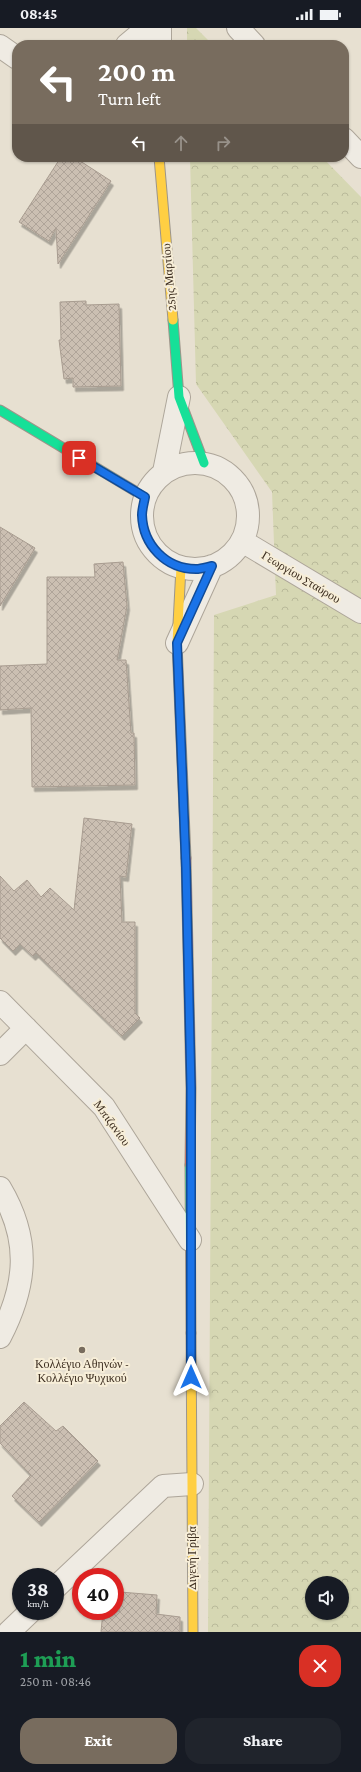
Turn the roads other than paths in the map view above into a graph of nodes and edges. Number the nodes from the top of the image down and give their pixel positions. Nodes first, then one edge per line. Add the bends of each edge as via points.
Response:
1 (147, 28) edge
2 (160, 28) edge
3 (238, 28) edge
4 (133, 40) edge
5 (160, 40) edge
6 (249, 40) edge
7 (0, 46) edge
8 (12, 54) edge
9 (349, 144) edge
10 (361, 157) edge
11 (158, 162) edge
12 (179, 397) junction
13 (0, 410) edge
14 (204, 463) junction
15 (164, 472) junction
16 (145, 497) junction
17 (242, 541) junction
18 (212, 566) junction
19 (181, 567) junction
20 (361, 612) edge
21 (177, 643) junction
22 (0, 1002) edge
23 (26, 1028) junction
24 (0, 1054) edge
25 (0, 1188) edge
26 (190, 1240) junction
27 (0, 1337) edge
28 (192, 1484) junction
29 (64, 1580) edge
30 (22, 1620) edge
31 (9, 1632) edge
32 (193, 1632) edge

1 - 4 street
2 - 5 street
3 - 6 street
7 - 8 street
9 - 10 street
11 - 12 street, 25ης Μαρτίου
12 - 14 street, 25ης Μαρτίου
12 - 15 street, 25ης Μαρτίου
13 - 16 street
14 - 15 street via 183,464
14 - 17 street via 230,476 239,487 248,513 247,528
15 - 16 street via 153,483
16 - 19 street via 142,514 144,532 152,548 165,560
17 - 18 street via 229,557
17 - 20 street, Γεωργίου Σταύρου
18 - 19 street via 197,569
18 - 21 street
19 - 21 street
21 - 26 street via 187,876 191,1088
22 - 23 street, Μπιζανίου
23 - 24 street
23 - 26 street, Μπιζανίου via 104,1107
25 - 27 street via 11,1206 22,1241 21,1280 12,1314
26 - 28 street
28 - 29 street via 164,1486
28 - 32 street, Διγενή Γρίβα
30 - 31 street

